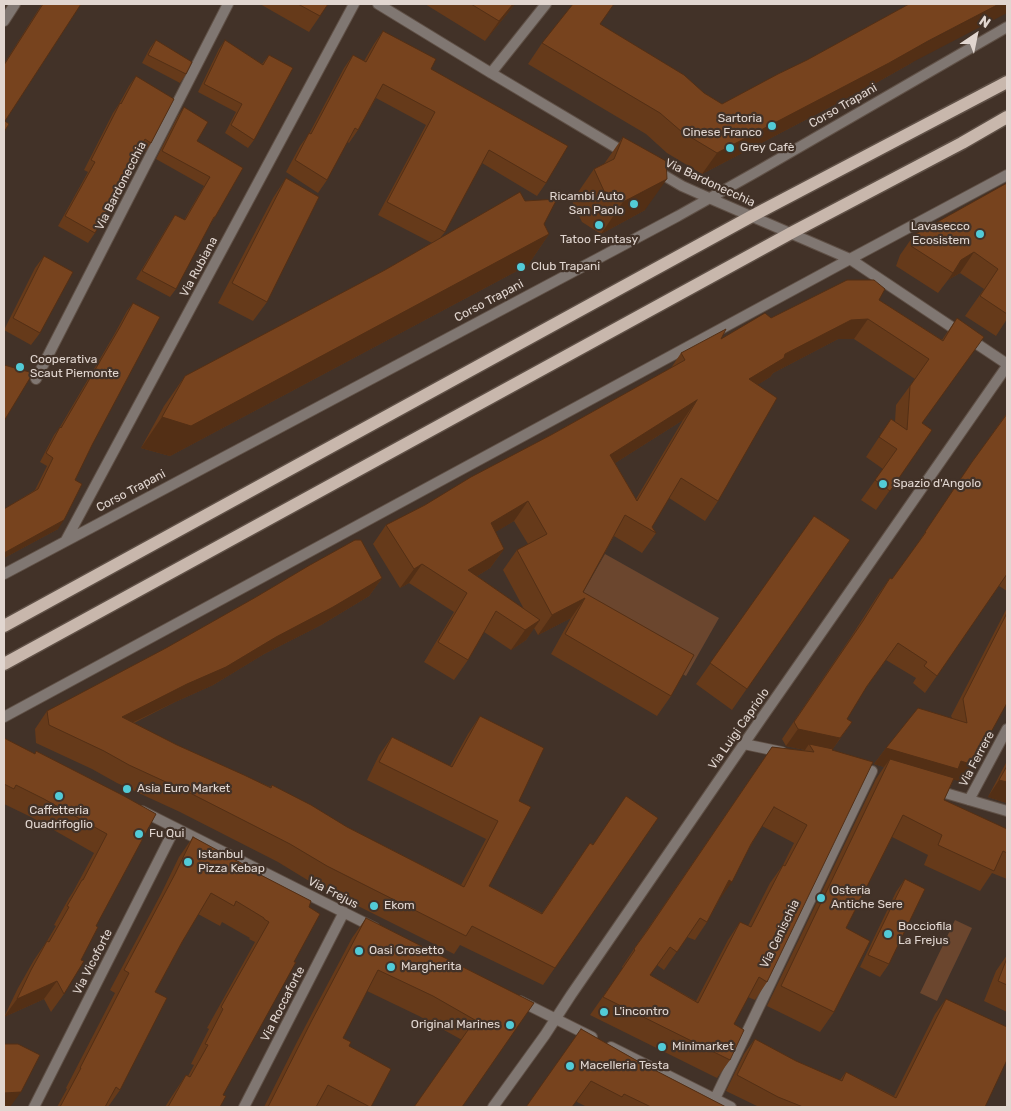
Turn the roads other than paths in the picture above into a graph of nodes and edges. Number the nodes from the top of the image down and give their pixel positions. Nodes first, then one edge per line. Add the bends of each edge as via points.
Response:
1 (15, 4) edge
2 (228, 4) edge
3 (354, 4) edge
4 (378, 4) edge
5 (546, 4) edge
6 (4, 21) edge
7 (1007, 27) edge
8 (491, 74) junction
9 (1007, 82) edge
10 (1007, 118) edge
11 (633, 157) edge
12 (650, 167) edge
13 (1007, 175) edge
14 (709, 198) junction
15 (752, 216) junction
16 (791, 233) junction
17 (850, 259) junction
18 (1007, 365) edge
19 (36, 379) dead end
20 (66, 541) junction
21 (4, 574) edge
22 (4, 626) edge
23 (4, 664) edge
24 (4, 717) edge
25 (1007, 729) edge
26 (744, 744) junction
27 (796, 755) edge
28 (872, 771) edge
29 (925, 787) edge
30 (969, 800) junction
31 (137, 808) edge
32 (1007, 811) edge
33 (175, 828) junction
34 (344, 912) junction
35 (380, 931) edge
36 (511, 997) edge
37 (555, 1019) junction
38 (713, 1103) edge
39 (34, 1107) edge
40 (244, 1107) edge
41 (493, 1107) edge
42 (731, 1107) edge

1 - 6 street
2 - 19 street, Via Bardonecchia
3 - 20 street, Via Rubiana
4 - 8 street
5 - 8 street
7 - 14 street, Corso Trapani
8 - 11 street
9 - 15 main road
10 - 16 main road
12 - 14 street, Via Bardonecchia
13 - 17 street
14 - 15 street, Via Bardonecchia
14 - 20 street, Corso Trapani
15 - 16 street, Via Bardonecchia
15 - 22 main road
16 - 17 street, Via Bardonecchia
16 - 23 main road
17 - 18 street, Via Bardonecchia
17 - 24 street
18 - 26 street, Via Luigi Capriolo
20 - 21 street, Corso Trapani
25 - 30 street, Via Ferrere
26 - 27 street
26 - 37 street, Via Luigi Capriolo
28 - 38 street, Via Cenischia
29 - 30 street
30 - 32 street
31 - 33 street, Via Frejus
33 - 34 street, Via Frejus
33 - 39 street, Via Vicoforte
34 - 35 street, Via Frejus
34 - 40 street, Via Roccaforte
36 - 37 street
37 - 38 street
37 - 41 street, Via Luigi Capriolo
38 - 42 street

